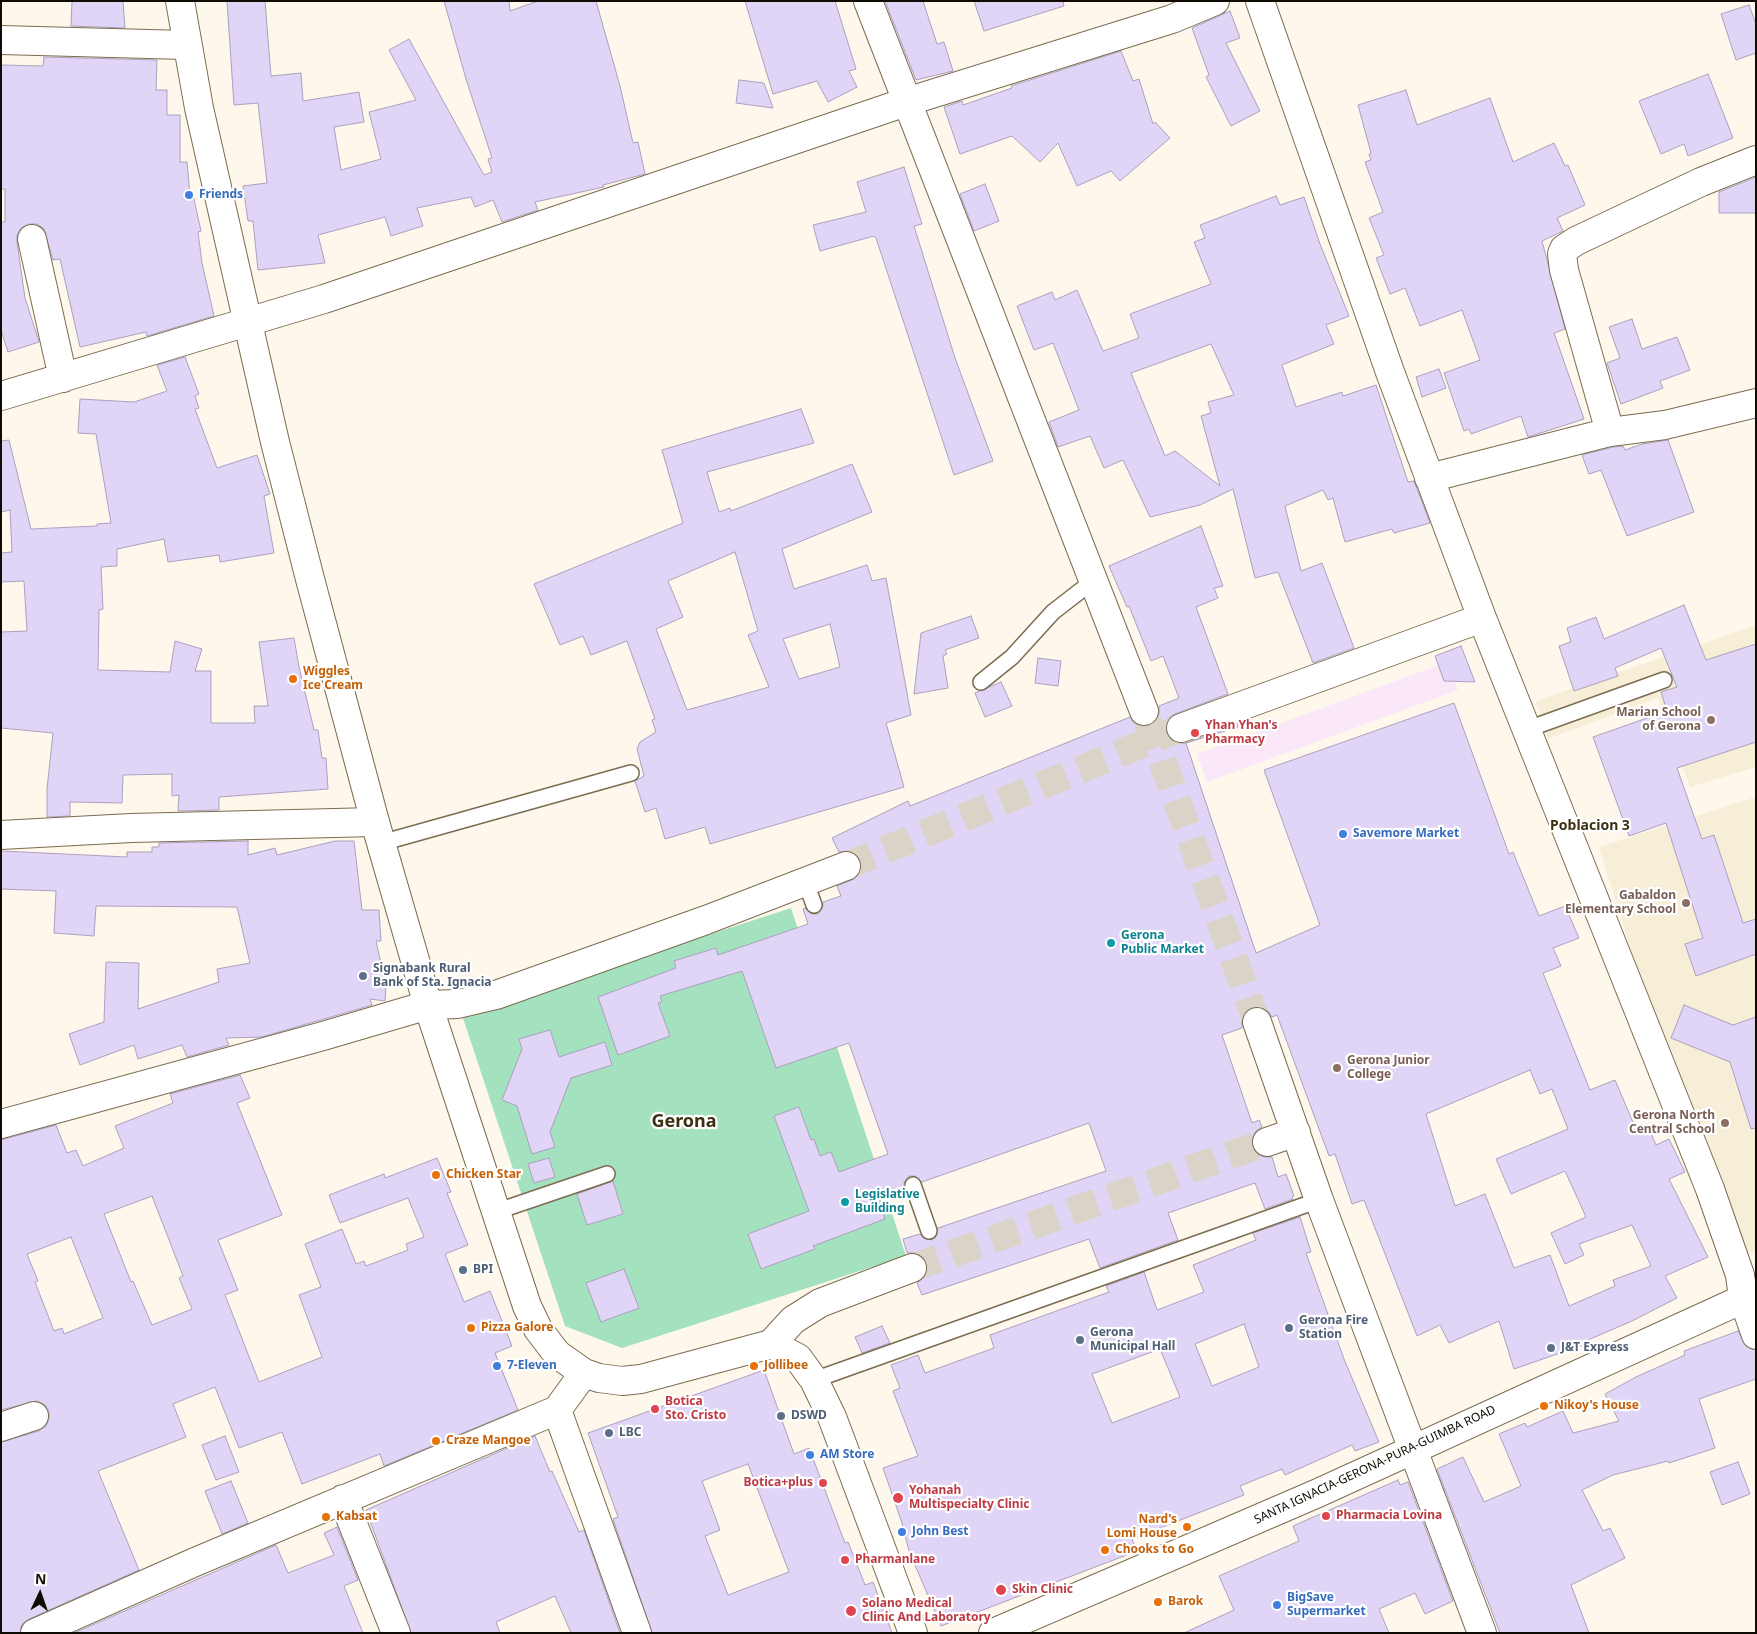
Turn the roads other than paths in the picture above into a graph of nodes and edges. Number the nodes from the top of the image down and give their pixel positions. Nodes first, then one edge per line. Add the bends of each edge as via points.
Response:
1 (180, 1) edge
2 (868, 1) edge
3 (1215, 1) edge
4 (1260, 1) edge
5 (1, 40) edge
6 (186, 45) junction
7 (906, 102) junction
8 (1756, 160) edge
9 (32, 239) dead end
10 (248, 322) junction
11 (63, 378) junction
12 (1, 396) edge
13 (1756, 403) edge
14 (1610, 432) junction
15 (1429, 478) junction
16 (1093, 581) junction
17 (1482, 618) junction
18 (1664, 680) dead end
19 (981, 682) dead end
20 (1144, 711) tunnel mouth
21 (1181, 728) tunnel mouth
22 (1528, 729) junction
23 (631, 773) dead end
24 (378, 832) junction
25 (1, 835) edge
26 (846, 866) tunnel mouth
27 (428, 1005) junction
28 (1257, 1022) tunnel mouth
29 (1, 1124) edge
30 (1296, 1132) junction
31 (1267, 1142) tunnel mouth
32 (607, 1174) dead end
33 (912, 1185) dead end
34 (1319, 1200) junction
35 (495, 1212) junction
36 (929, 1231) dead end
37 (912, 1268) tunnel mouth
38 (1749, 1295) edge
39 (1756, 1335) edge
40 (771, 1344) junction
41 (584, 1373) junction
42 (814, 1380) junction
43 (557, 1410) junction
44 (34, 1416) dead end
45 (1, 1427) edge
46 (1413, 1448) junction
47 (343, 1499) junction
48 (36, 1633) edge
49 (396, 1633) edge
50 (637, 1633) edge
51 (913, 1633) edge
52 (993, 1633) edge
53 (1482, 1633) edge

1 - 6 street
2 - 7 street
3 - 7 street via 1172,19
4 - 15 street
5 - 6 street
6 - 10 street
7 - 10 street via 384,280
7 - 16 street
8 - 14 street via 1701,182 1564,249 1564,270
9 - 11 street
10 - 11 street
10 - 24 street via 310,579
11 - 12 street
13 - 14 street via 1665,424
14 - 15 street
15 - 17 street
16 - 19 lane via 1053,612 1012,657
16 - 20 street
17 - 21 street
17 - 22 street
18 - 22 lane
22 - 38 street
23 - 24 lane
24 - 25 street via 131,828
24 - 27 street
26 - 27 street via 810,894 496,995 458,1004
27 - 29 street
27 - 35 street
28 - 30 street
30 - 31 street
30 - 34 street
32 - 35 lane
33 - 36 lane
34 - 42 lane
34 - 46 street
35 - 41 street via 522,1293 538,1329 557,1354
37 - 40 street via 820,1303 793,1320
38 - 39 street
38 - 46 street, SANTA IGNACIA-GERONA-PURA-GUIMBA ROAD
40 - 41 street via 641,1379 622,1381
40 - 42 street via 798,1358
41 - 43 street
42 - 51 street via 839,1434
43 - 47 street
43 - 50 street
44 - 45 street
46 - 52 street, SANTA IGNACIA-GERONA-PURA-GUIMBA ROAD
46 - 53 street
47 - 48 street
47 - 49 street

